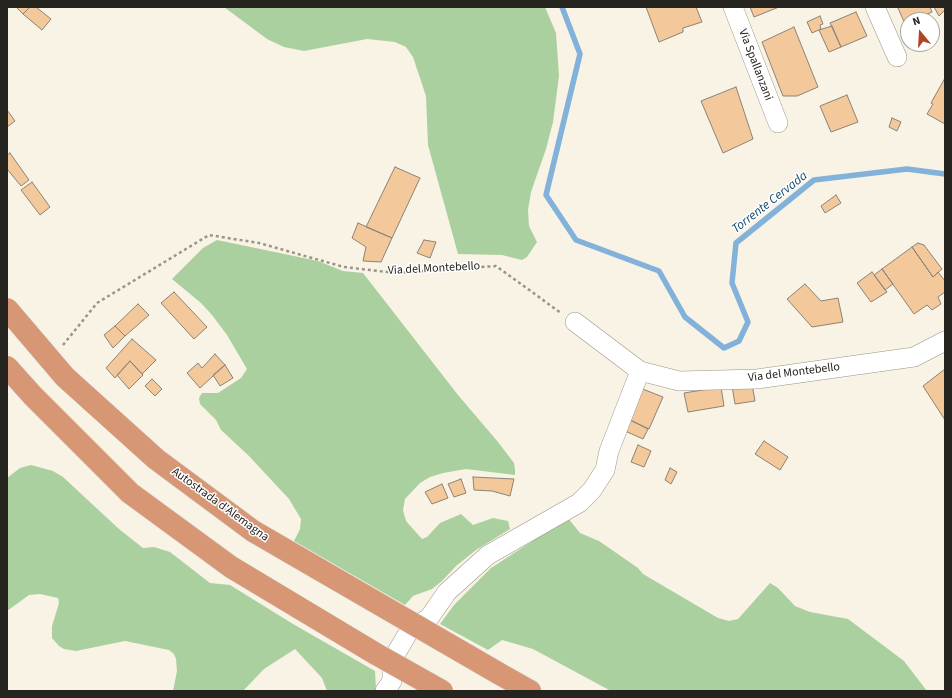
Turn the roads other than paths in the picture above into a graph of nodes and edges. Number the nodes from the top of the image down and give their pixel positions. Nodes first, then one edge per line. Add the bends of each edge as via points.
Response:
1 (732, 7) edge
2 (875, 7) edge
3 (897, 57) dead end
4 (778, 123) dead end
5 (7, 309) edge
6 (575, 322) road end
7 (945, 341) edge
8 (7, 367) edge
9 (640, 371) junction
10 (385, 691) edge
11 (442, 691) edge
12 (530, 691) edge

1 - 4 street, Via Spallanzani
2 - 3 street
5 - 12 highway, Autostrada d'Alemagna, bridge via 65,377 156,459 247,527
6 - 9 street, Via del Montebello
7 - 9 street, Via del Montebello via 914,357 757,379 680,381
8 - 11 highway, bridge via 130,493 231,567
9 - 10 street via 609,451 605,470 592,490 579,503 488,556 447,592 429,618 411,628 392,660 392,681

